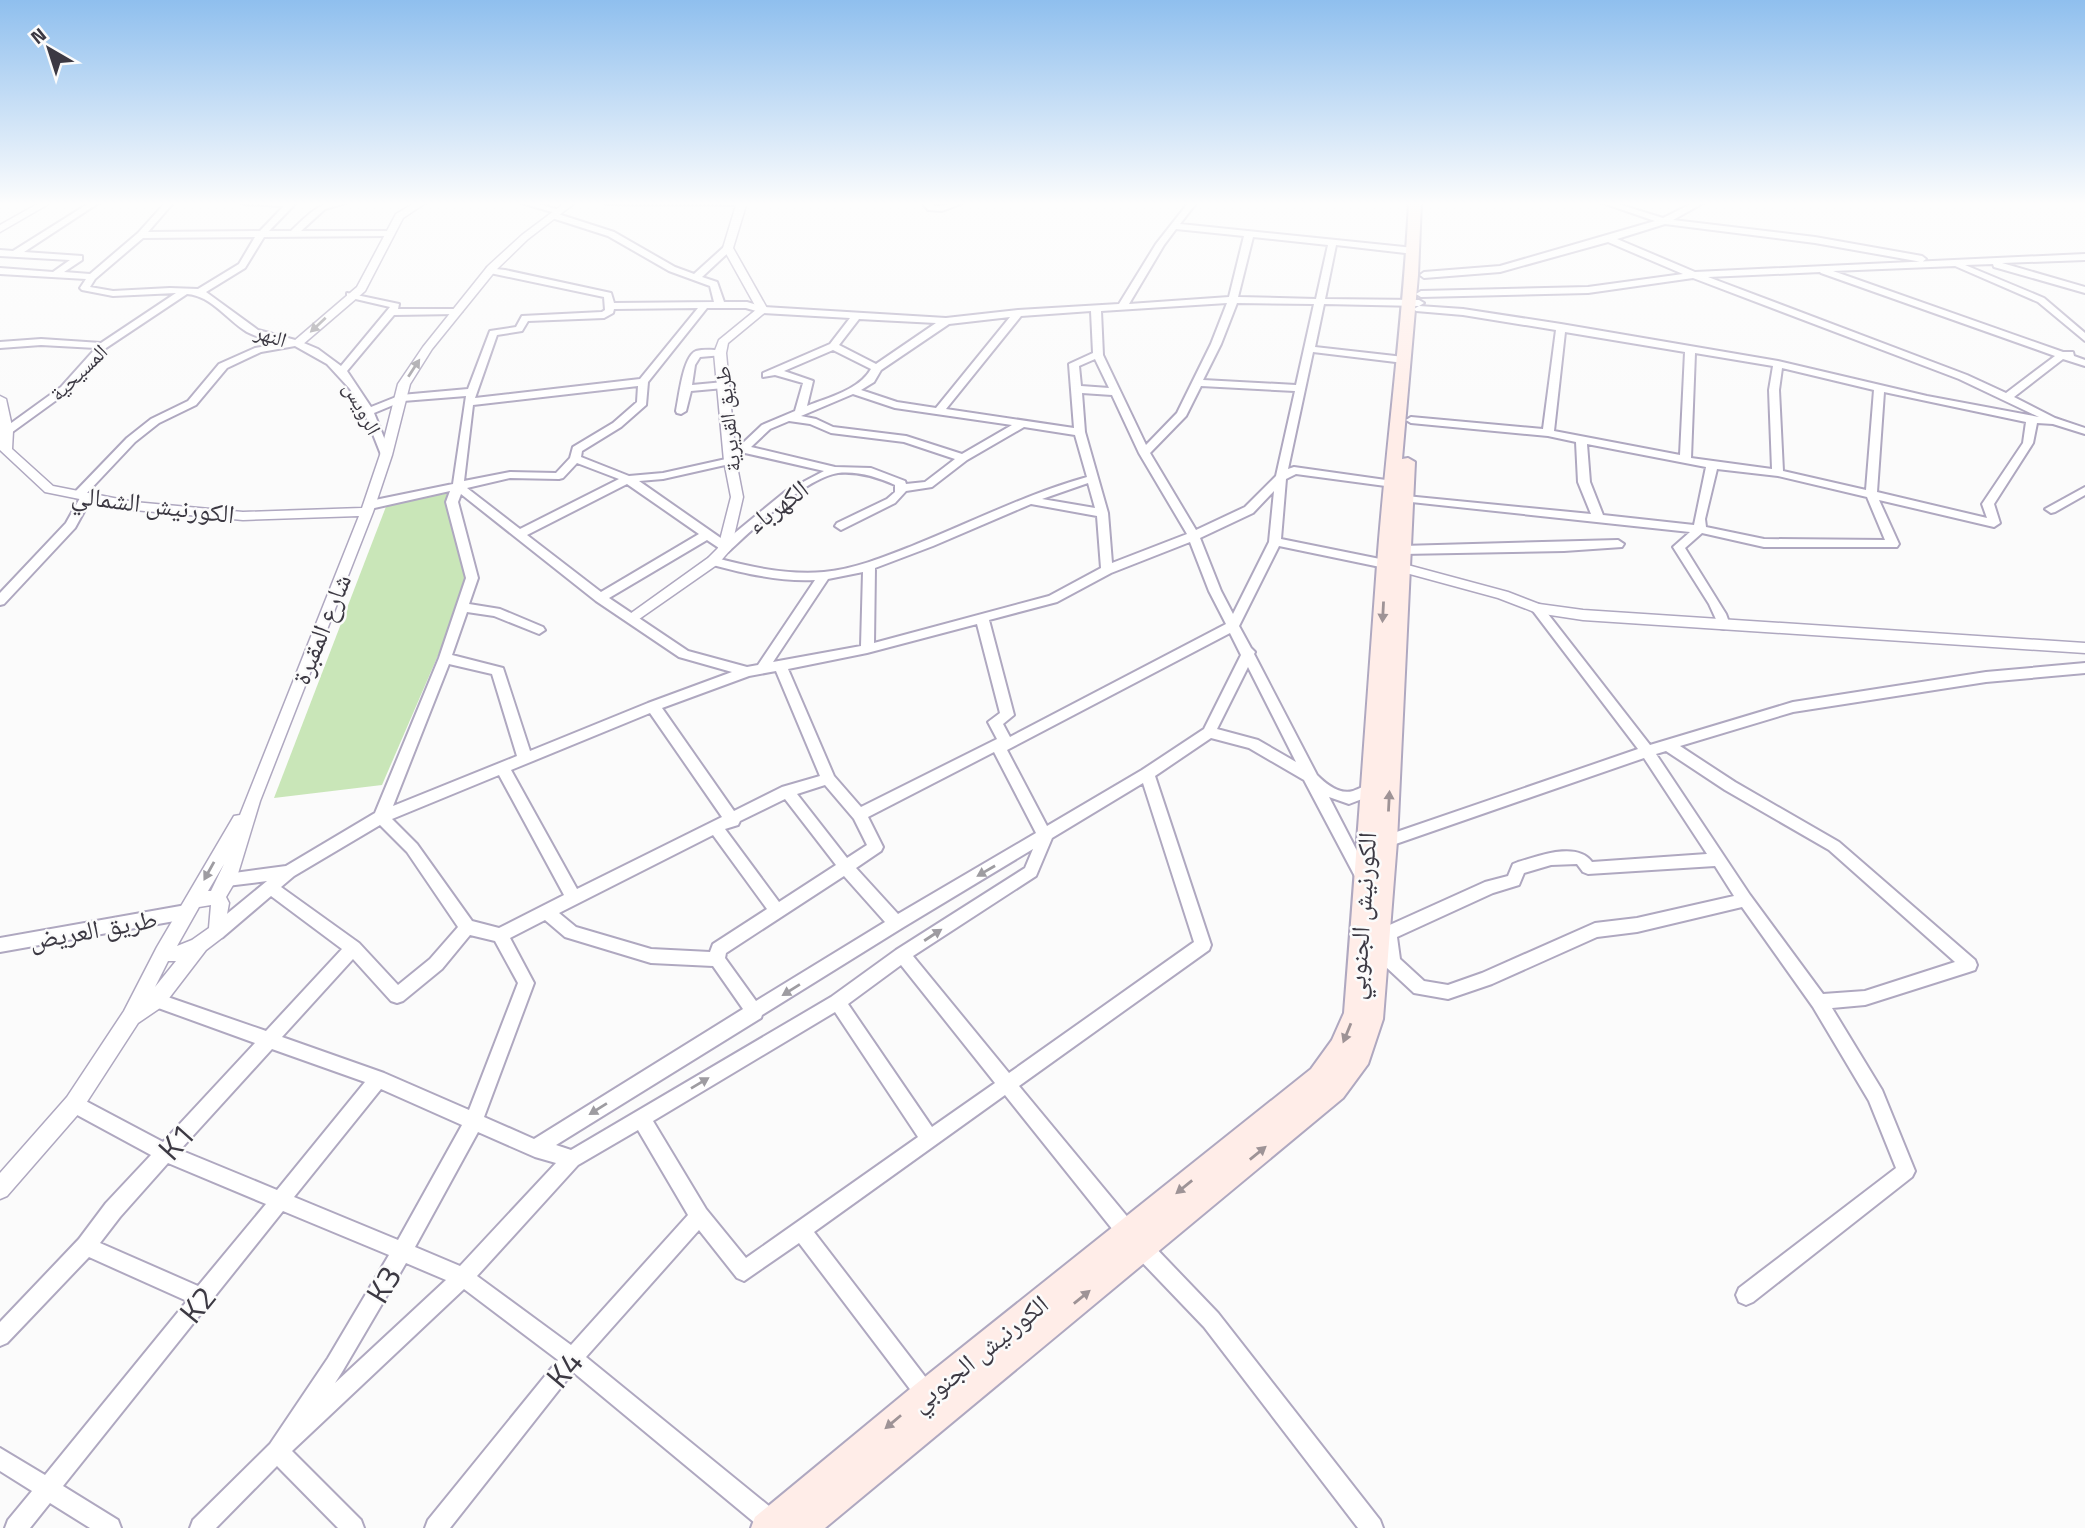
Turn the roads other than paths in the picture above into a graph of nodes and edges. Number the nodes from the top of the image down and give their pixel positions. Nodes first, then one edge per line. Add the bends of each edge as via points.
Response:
1 (60, 273) edge
2 (96, 273) edge
3 (230, 273) edge
4 (368, 273) edge
5 (488, 273) edge
6 (509, 273) edge
7 (685, 273) edge
8 (700, 273) edge
9 (742, 273) edge
10 (1144, 273) edge
11 (1239, 273) edge
12 (1326, 273) edge
13 (1416, 273) edge
14 (1421, 273) edge
15 (1488, 273) edge
16 (1690, 273) edge
17 (1724, 273) edge
18 (1831, 273) edge
19 (1977, 273) edge
20 (2028, 273) edge
21 (1694, 275) junction
22 (92, 277) junction
23 (696, 277) junction
24 (2085, 290) edge
25 (184, 292) junction
26 (200, 292) junction
27 (350, 295) junction
28 (1419, 297) junction
29 (1233, 299) junction
30 (1321, 300) junction
31 (705, 305) junction
32 (1123, 305) junction
33 (610, 306) junction
34 (720, 306) junction
35 (762, 310) junction
36 (1096, 310) junction
37 (457, 311) junction
38 (391, 312) junction
39 (1018, 313) junction
40 (857, 315) junction
41 (946, 321) junction
42 (1561, 327) junction
43 (2085, 338) edge
44 (298, 343) junction
45 (0, 345) edge
46 (103, 346) junction
47 (833, 346) junction
48 (1310, 349) junction
49 (1690, 349) junction
50 (2085, 353) edge
51 (720, 354) junction
52 (1098, 355) junction
53 (2062, 355) junction
54 (1404, 360) junction
55 (2085, 363) edge
56 (1778, 364) junction
57 (877, 368) junction
58 (342, 371) junction
59 (643, 382) junction
60 (1198, 383) junction
61 (724, 385) junction
62 (1879, 387) junction
63 (686, 388) junction
64 (1301, 388) junction
65 (1075, 389) junction
66 (853, 391) junction
67 (1116, 392) junction
68 (2009, 396) junction
69 (473, 397) junction
70 (401, 398) junction
71 (0, 399) edge
72 (370, 411) junction
73 (681, 411) dead end
74 (939, 411) junction
75 (800, 413) junction
76 (786, 418) junction
77 (2032, 419) junction
78 (1411, 420) junction
79 (2054, 421) junction
80 (1020, 425) junction
81 (8, 431) junction
82 (2085, 431) edge
83 (1080, 432) junction
84 (1548, 433) junction
85 (1581, 438) junction
86 (743, 449) junction
87 (3, 453) edge
88 (1144, 453) junction
89 (386, 455) junction
90 (963, 458) junction
91 (575, 459) junction
92 (1685, 460) junction
93 (730, 461) junction
94 (1712, 466) junction
95 (835, 470) junction
96 (1778, 473) junction
97 (1281, 477) junction
98 (1094, 478) junction
99 (628, 479) junction
100 (458, 486) junction
101 (902, 488) junction
102 (2085, 490) edge
103 (1400, 492) junction
104 (1871, 494) junction
105 (82, 496) junction
106 (1033, 501) junction
107 (369, 509) junction
108 (2051, 509) dead end
109 (1102, 513) junction
110 (1598, 518) junction
111 (841, 526) dead end
112 (1700, 529) junction
113 (520, 534) junction
114 (705, 536) junction
115 (1194, 536) junction
116 (1276, 542) junction
117 (1618, 544) dead end
118 (724, 547) junction
119 (1396, 560) junction
120 (713, 561) junction
121 (869, 567) junction
122 (1107, 570) junction
123 (824, 576) junction
124 (600, 598) junction
125 (0, 601) edge
126 (462, 607) junction
127 (1537, 608) junction
128 (982, 618) junction
129 (632, 619) junction
130 (1724, 625) junction
131 (1233, 626) junction
132 (539, 630) dead end
133 (2085, 648) edge
134 (867, 649) junction
135 (1249, 652) junction
136 (445, 658) junction
137 (780, 665) junction
138 (763, 668) junction
139 (2085, 668) edge
140 (747, 672) junction
141 (653, 706) junction
142 (1209, 732) junction
143 (1002, 745) junction
144 (1668, 745) junction
145 (1647, 751) junction
146 (525, 758) junction
147 (503, 768) junction
148 (1147, 774) junction
149 (1309, 776) junction
150 (828, 779) junction
151 (1370, 790) junction
152 (787, 791) junction
153 (252, 801) junction
154 (859, 815) junction
155 (381, 817) junction
156 (733, 821) junction
157 (717, 829) junction
158 (1045, 837) junction
159 (1387, 841) junction
160 (1717, 860) junction
161 (845, 866) junction
162 (289, 872) junction
163 (227, 880) junction
164 (1364, 880) junction
165 (272, 889) junction
166 (216, 898) junction
167 (574, 900) junction
168 (1745, 900) junction
169 (190, 907) junction
170 (776, 909) junction
171 (546, 911) junction
172 (896, 923) junction
173 (467, 928) junction
174 (217, 932) junction
175 (500, 935) junction
176 (0, 945) edge
177 (200, 947) junction
178 (352, 948) junction
179 (163, 953) junction
180 (902, 955) junction
181 (1385, 955) junction
182 (717, 959) junction
183 (156, 1000) junction
184 (837, 1002) junction
185 (1819, 1002) junction
186 (755, 1013) junction
187 (131, 1017) junction
188 (267, 1041) junction
189 (378, 1079) junction
190 (1006, 1087) junction
191 (74, 1104) junction
192 (642, 1118) junction
193 (474, 1121) junction
194 (931, 1140) junction
195 (535, 1148) junction
196 (166, 1153) junction
197 (572, 1159) junction
198 (0, 1189) edge
199 (281, 1198) junction
200 (699, 1216) junction
201 (802, 1232) junction
202 (1135, 1240) junction
203 (86, 1246) junction
204 (401, 1254) junction
205 (463, 1277) junction
206 (1746, 1295) dead end
207 (202, 1298) junction
208 (0, 1336) edge
209 (572, 1357) junction
210 (926, 1394) junction
211 (277, 1451) junction
212 (0, 1459) edge
213 (48, 1490) junction
214 (769, 1525) edge
215 (16, 1528) edge
216 (110, 1528) edge
217 (201, 1528) edge
218 (354, 1528) edge
219 (436, 1528) edge
220 (802, 1528) edge
221 (1373, 1528) edge

1 - 22 street
2 - 22 street
3 - 26 street
4 - 27 street via 360,289
5 - 37 street, شارع المقبرة
6 - 33 street via 608,295
7 - 23 street
8 - 23 street
9 - 35 street
10 - 32 street
11 - 29 street
12 - 30 street
13 - 28 main road, الكورنيش الجنوبي
14 - 28 main road, الكورنيش الجنوبي
15 - 28 street
16 - 21 street
17 - 21 street
18 - 53 street
19 - 43 street via 2041,300
20 - 24 street
21 - 28 street via 1588,290
21 - 68 street
22 - 25 street via 85,288 98,293
23 - 34 street via 714,284
25 - 26 street
25 - 46 street, المسيحية
26 - 44 street, النهر via 255,332
27 - 38 street via 396,306
27 -> 44 street
28 - 30 street
28 - 42 street via 1463,312
28 - 54 main road, الكورنيش الجنوبي
28 - 78 main road, الكورنيش الجنوبي
29 - 30 street
29 - 32 street
29 - 60 street
30 - 48 street
31 - 33 street
31 - 34 street
31 - 59 street
32 - 36 street
33 - 69 street via 604,315 524,318 519,329 493,333
34 - 35 street
35 - 40 street
35 - 51 street, طريق القريرية via 723,342
36 - 39 street
36 - 52 street
37 - 38 street
70 -> 37 street, شارع المقبرة via 404,384
38 - 58 street
39 - 41 street
39 - 74 street
40 - 41 street
40 - 47 street
41 - 57 street
42 - 49 street
42 - 84 street
44 - 58 street, الرويس
44 - 105 street via 258,350 223,366 192,403 131,440
45 - 46 street
46 - 81 street, المسيحية via 65,389
47 - 57 street
47 - 75 street via 771,373 808,381
48 - 54 street
48 - 64 street
49 - 56 street
49 - 92 street
50 - 53 street
51 - 61 street, طريق القريرية
51 - 63 street via 697,354
52 - 65 street via 1074,364
52 - 67 street
53 - 55 street
53 - 68 street
54 - 103 main road, الكورنيش الجنوبي
56 - 62 street
56 - 96 street via 1774,390
57 - 66 street via 870,380
58 - 72 street, الرويس via 354,382
59 - 69 street
59 - 91 street via 642,403 617,425 577,449
60 - 64 street
60 - 88 street via 1182,414
61 - 63 street
61 - 93 street, طريق القريرية
62 - 77 street
62 - 104 street
63 - 73 street
64 - 97 street
65 - 67 street
65 - 83 street
66 - 74 street via 895,405
66 - 75 street
67 - 88 street
68 - 79 street
69 - 70 street
69 - 100 street
70 - 72 street
70 - 89 street, شارع المقبرة
71 - 81 street, الكورنيش الشمالي
72 - 89 street, الرويس
74 - 80 street
75 - 76 street
76 - 86 street via 766,427
76 - 90 street via 812,421 831,430 906,439
77 - 79 street
77 - 104 street via 2028,443 1988,503 1994,523
78 - 84 street
78 - 103 main road, الكورنيش الجنوبي
79 - 82 street
80 - 83 street
80 - 90 street
81 - 87 street, الكورنيش الشمالي
83 - 98 street
84 - 85 street
85 - 92 street
85 - 110 street via 1584,482
86 - 93 street
86 - 95 street
87 - 105 street, الكورنيش الشمالي via 49,489
88 - 115 street
89 - 107 street, شارع المقبرة
90 - 101 street via 928,485
91 - 99 street
91 - 100 street via 559,476 510,475
92 - 94 street
93 - 99 street
93 - 118 street, طريق القريرية via 737,496
94 - 96 street
94 - 112 street
95 - 101 street via 871,471 901,483
95 - 118 street, الكهرباء via 791,493
96 - 104 street
97 - 103 street via 1294,470
97 - 115 street via 1249,510
97 - 116 street
98 - 106 street
98 - 109 street
99 - 113 street
99 - 114 street
100 - 107 street
100 - 113 street
100 - 126 street via 452,502 472,578
101 - 111 street via 891,500
102 - 108 street
103 - 110 street
103 - 119 main road, الكورنيش الجنوبي
104 - 112 street via 1893,544 1764,543
105 - 107 street, الكورنيش الشمالي via 134,506 243,516
105 - 125 street via 71,526
106 - 109 street
106 - 121 street
107 - 153 street, شارع المقبرة
109 - 122 street
110 - 112 street
112 - 130 street via 1679,547 1719,608
113 - 124 street
114 - 118 street
114 - 124 street
115 - 122 street
115 - 131 street
116 - 119 street
116 - 131 street
117 - 119 street via 1556,549 1481,546
118 - 120 street, طريق القريرية
119 - 127 street
119 -> 151 main road, الكورنيش الجنوبي
159 -> 119 main road, الكورنيش الجنوبي
120 - 123 street via 764,575
120 - 129 street, طريق القريرية
121 - 123 street
121 - 134 street
122 - 128 street via 1053,599
123 - 138 street
124 - 129 street
126 - 132 street via 496,612
126 - 136 street
127 - 130 street
127 - 145 street
128 - 134 street
128 - 143 street via 1007,715 995,722
129 - 140 street via 684,654
130 - 133 street
131 - 135 street
131 - 143 street
134 - 137 street
135 - 142 street
135 - 149 street
136 - 146 street via 498,671
136 - 155 street
137 - 138 street
137 - 150 street
138 - 140 street
139 - 144 street via 1855,695 1793,707
140 - 141 street
141 - 146 street
141 - 156 street
142 - 148 street
142 - 149 street via 1253,744
143 - 154 street
143 - 158 street
144 - 145 street
144 - 185 street via 1834,846 1969,965 1865,998
145 - 159 street
145 - 160 street
146 - 147 street
147 - 155 street
147 - 167 street
148 - 158 street
148 - 190 street via 1203,945
149 - 151 street via 1323,790 1349,798
149 - 164 street
150 - 152 street
150 - 154 street
151 - 164 main road, الكورنيش الجنوبي
152 - 156 street
152 - 161 street
153 - 163 street
153 -> 169 street
154 - 161 street via 876,847
155 - 162 street
155 - 173 street via 412,848
156 - 157 street
157 - 167 street
157 - 170 street
158 -> 172 street
180 -> 158 street via 1031,872
159 - 181 main road, الكورنيش الجنوبي
160 - 168 street
160 - 181 street via 1588,868 1581,858 1551,859 1518,868 1514,881 1389,933
161 - 170 street
161 - 172 street
162 - 163 street
162 - 165 street
163 - 166 street
164 -> 202 main road, الكورنيش الجنوبي via 1355,1013 1341,1047 1320,1077
165 - 174 street
165 - 178 street
166 - 169 street
166 - 174 street via 220,904
167 - 171 street
168 - 181 street via 1595,930 1448,992 1420,988
168 - 185 street
169 - 176 street, طريق العريض
169 - 179 street
170 - 182 street via 719,949
171 - 175 street
171 - 182 street via 571,932 651,956
172 -> 186 street
173 - 175 street
173 - 178 street via 436,964 397,996
174 - 177 street
175 - 193 street, K3 via 526,983
177 - 179 street via 178,956
177 - 183 street
178 - 188 street, K1
179 - 187 street
180 - 184 street
180 - 190 street
202 -> 181 main road, الكورنيش الجنوبي via 1335,1090 1360,1056
182 - 186 street
183 - 187 street
183 - 188 street
192 -> 184 street
184 - 194 street
185 - 206 street via 1876,1097 1906,1171
186 -> 195 street
187 - 191 street
188 - 189 street
188 - 196 street, K1
189 - 193 street
189 - 199 street, K2
190 - 194 street
190 - 202 street
191 - 196 street
191 - 198 street
192 - 197 street
192 - 200 street
193 - 195 street
193 - 204 street, K3
194 - 201 street
195 - 197 street
196 - 199 street
196 - 203 street, K1
197 - 205 street
199 - 204 street
199 - 207 street, K2
200 - 201 street via 744,1271
200 - 209 street, K4
201 - 210 street
202 - 210 main road, الكورنيش الجنوبي
220 -> 202 main road, الكورنيش الجنوبي
202 - 221 street via 1211,1320
203 - 207 street
203 - 208 street, K1
204 - 205 street
204 - 211 street, K3
205 - 209 street
205 - 211 street
207 - 213 street, K2
209 - 214 street
209 - 219 street, K4
210 -> 214 main road, الكورنيش الجنوبي
211 - 217 street, K3
211 - 218 street
212 - 213 street
213 - 215 street, K2
213 - 216 street

